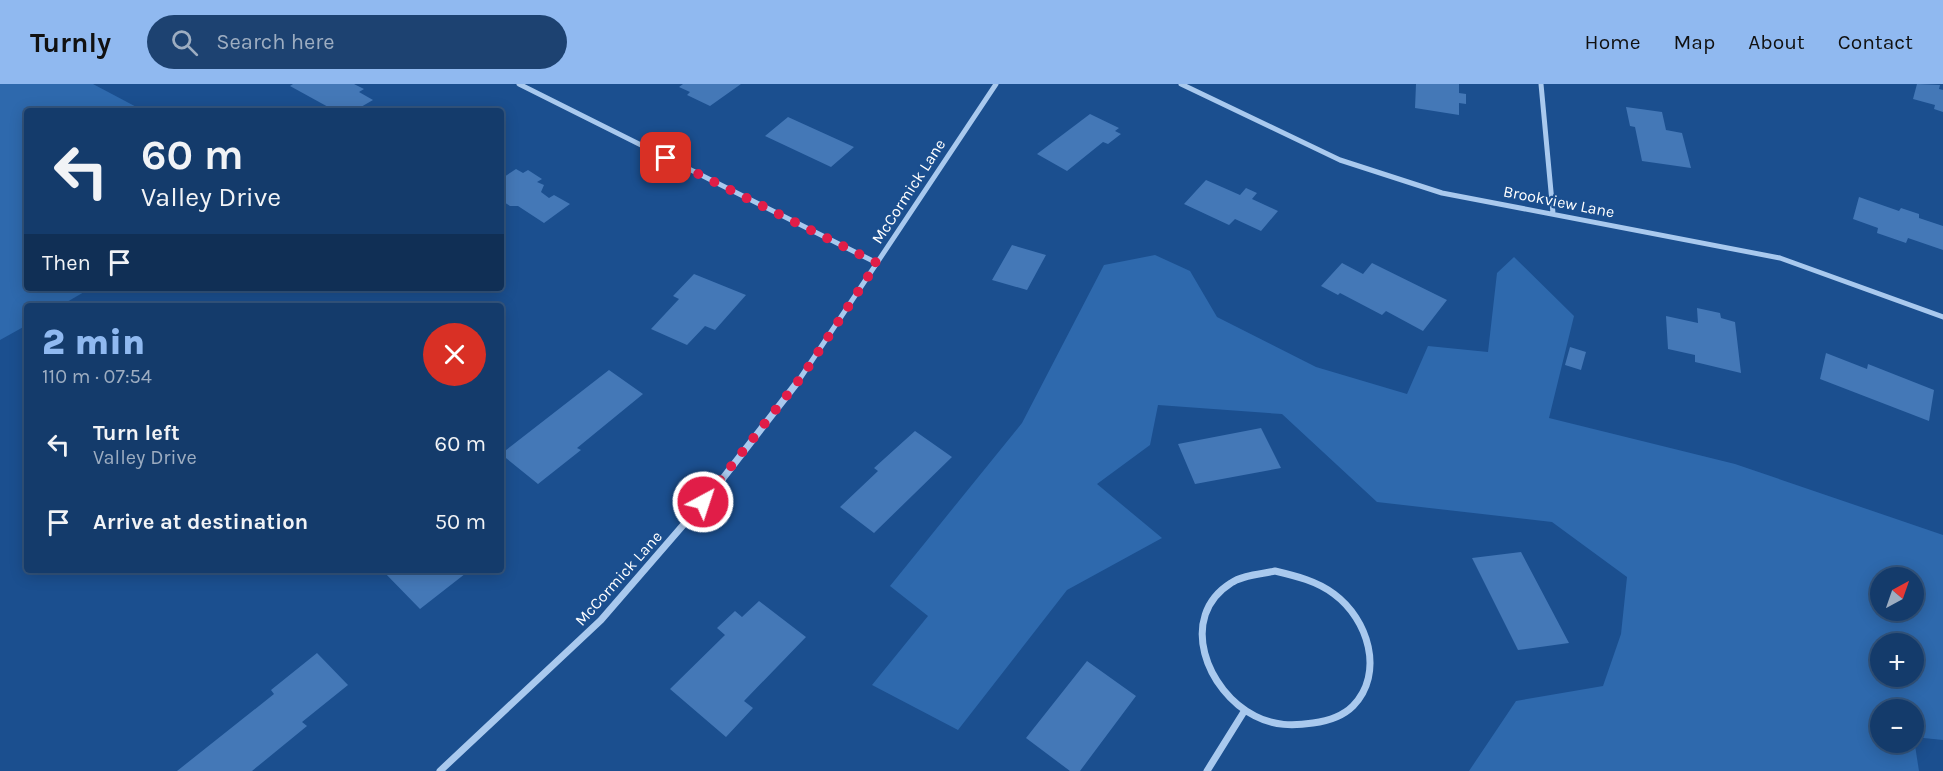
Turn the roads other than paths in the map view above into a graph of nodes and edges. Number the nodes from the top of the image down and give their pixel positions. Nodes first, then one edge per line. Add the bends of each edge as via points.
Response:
1 (519, 84) edge
2 (996, 84) edge
3 (1181, 84) edge
4 (1541, 84) edge
5 (1553, 213) junction
6 (877, 263) junction
7 (1943, 317) edge
8 (1245, 711) junction
9 (440, 771) edge
10 (1207, 771) edge

1 - 6 street
2 - 6 street, McCormick Lane
3 - 5 street, Brookview Lane via 1340,160 1442,193
4 - 5 street
5 - 7 street, Brookview Lane via 1779,258
6 - 9 street, McCormick Lane via 803,375 702,504 601,620
8 - 8 street via 1225,694 1202,651 1200,629 1205,609 1216,593 1232,580 1275,571 1298,575 1341,599 1357,617 1368,639 1372,662 1369,683 1359,702 1342,717 1320,725 1295,727 1269,722
8 - 10 street

